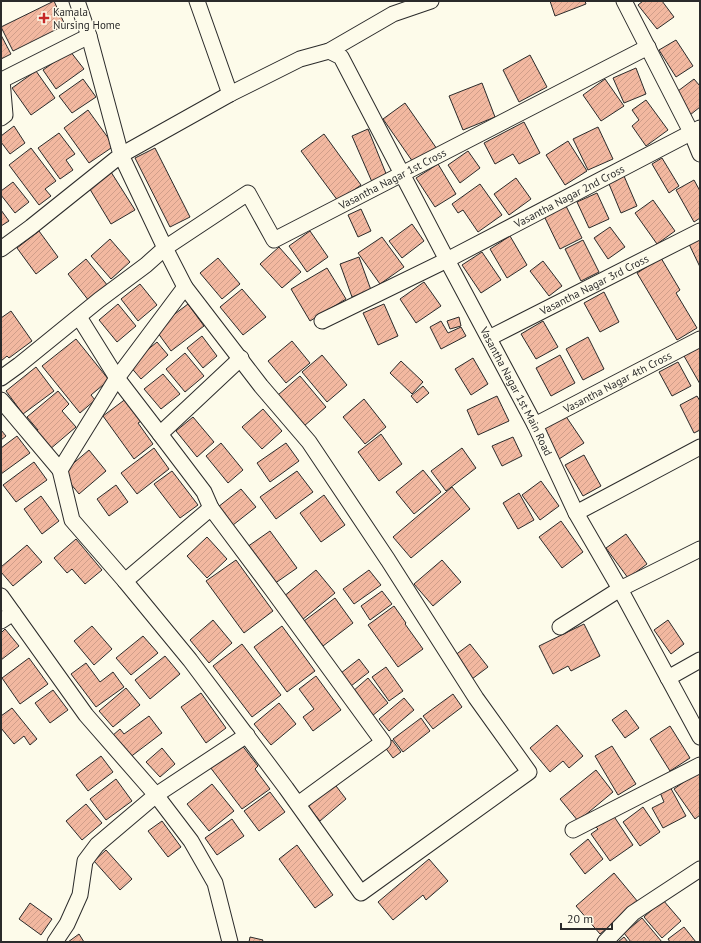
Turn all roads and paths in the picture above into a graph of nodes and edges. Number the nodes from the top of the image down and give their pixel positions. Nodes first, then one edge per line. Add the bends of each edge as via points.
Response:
1 (78, 1) edge
2 (197, 1) edge
3 (431, 1) edge
4 (624, 1) edge
5 (89, 36) junction
6 (648, 47) junction
7 (329, 51) junction
8 (230, 94) junction
9 (1, 118) edge
10 (696, 130) edge
11 (700, 154) edge
12 (121, 155) junction
13 (403, 174) junction
14 (700, 231) edge
15 (164, 248) junction
16 (1, 249) edge
17 (447, 260) junction
18 (185, 287) junction
19 (79, 317) junction
20 (322, 321) dead end
21 (489, 338) junction
22 (700, 339) edge
23 (241, 358) junction
24 (1, 378) edge
25 (117, 378) junction
26 (1, 400) edge
27 (536, 425) junction
28 (160, 434) junction
29 (700, 447) edge
30 (60, 470) junction
31 (211, 508) junction
32 (576, 513) junction
33 (700, 549) edge
34 (125, 581) junction
35 (620, 589) junction
36 (1, 596) edge
37 (7, 617) edge
38 (560, 627) dead end
39 (700, 660) edge
40 (668, 678) junction
41 (247, 735) junction
42 (700, 737) edge
43 (700, 765) edge
44 (156, 795) junction
45 (298, 804) junction
46 (573, 830) dead end
47 (700, 869) edge
48 (54, 942) edge
49 (230, 942) edge
50 (605, 942) edge

1 - 5 street
2 - 8 street
3 - 7 street via 393,14
4 - 6 street
5 - 9 street via 2,80 5,115
5 - 12 street
6 - 10 street
6 - 13 street, Vasantha Nagar 1st Cross
7 - 8 street via 300,59
7 - 13 street, Vasantha Nagar 1st Main Road via 341,57
8 - 12 street
10 - 11 street
10 - 17 street, Vasantha Nagar 2nd Cross
12 - 15 street
12 - 16 street
13 - 15 street, Vasantha Nagar 1st Cross via 274,240 248,193
13 - 17 street, Vasantha Nagar 1st Main Road
14 - 21 street, Vasantha Nagar 3rd Cross
15 - 18 street
15 - 19 street
17 - 20 street, Vasantha Nagar 2nd Cross
17 - 21 street, Vasantha Nagar 1st Main Road
18 - 23 street
18 - 25 street
19 - 24 street
19 - 25 street
21 - 27 street, Vasantha Nagar 1st Main Road
22 - 27 street, Vasantha Nagar 4th Cross
23 - 28 street
23 - 45 street via 261,386 309,442 476,698 529,772 361,893
25 - 28 street
25 - 30 street
26 - 30 street
27 - 32 street, Vasantha Nagar 1st Main Road
28 - 31 street via 204,492
29 - 32 street
30 - 34 street via 72,520
31 - 34 street
31 - 45 street via 383,742
32 - 35 street, Vasantha Nagar 1st Main Road
33 - 35 street
34 - 41 street
35 - 38 street
35 - 40 street, Vasantha Nagar 1st Main Road
36 - 37 street
37 - 44 street via 86,715
39 - 40 street
40 - 42 street, Vasantha Nagar 1st Main Road
41 - 44 street
41 - 45 street
43 - 46 street
44 - 48 street via 97,845 85,861 80,895 67,924
44 - 49 street via 191,841 215,883
47 - 50 street via 634,914

